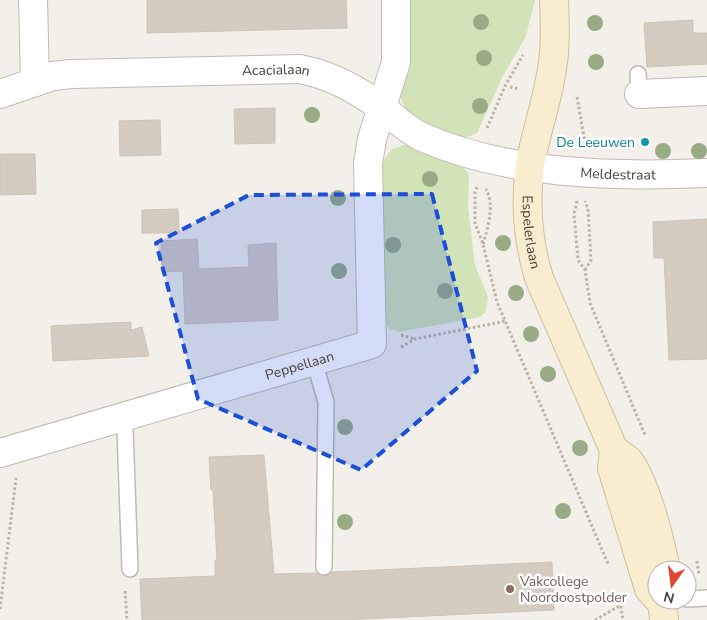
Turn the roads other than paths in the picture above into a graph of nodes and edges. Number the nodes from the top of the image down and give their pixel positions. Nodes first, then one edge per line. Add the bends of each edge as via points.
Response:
1 (33, 0) edge
2 (396, 0) edge
3 (554, 0) edge
4 (35, 82) junction
5 (639, 84) dead end
6 (707, 91) edge
7 (0, 94) edge
8 (381, 108) junction
9 (530, 165) junction
10 (707, 173) edge
11 (314, 361) junction
12 (122, 417) junction
13 (614, 450) junction
14 (0, 453) edge
15 (663, 560) edge
16 (324, 567) dead end
17 (130, 569) dead end
18 (647, 582) edge

1 - 4 street
2 - 8 street via 397,56
3 - 9 main road, Espelerlaan via 552,70
4 - 7 street, Acacialaan
4 - 8 street, Acacialaan via 71,74 293,68 315,72 346,84
5 - 6 street
8 - 9 street, Acacialaan via 420,136 455,150 480,158
8 - 11 street, Peppellaan via 368,163 372,344
9 - 10 street, Meldestraat via 611,174
9 - 13 main road, Espelerlaan via 529,231 534,262
11 - 12 street, Peppellaan
11 - 16 lane via 326,402
12 - 14 street, Peppellaan
12 - 17 lane
13 - 15 main road, Espelerlaan via 629,460 655,527
13 - 18 main road, Espelerlaan via 612,468

